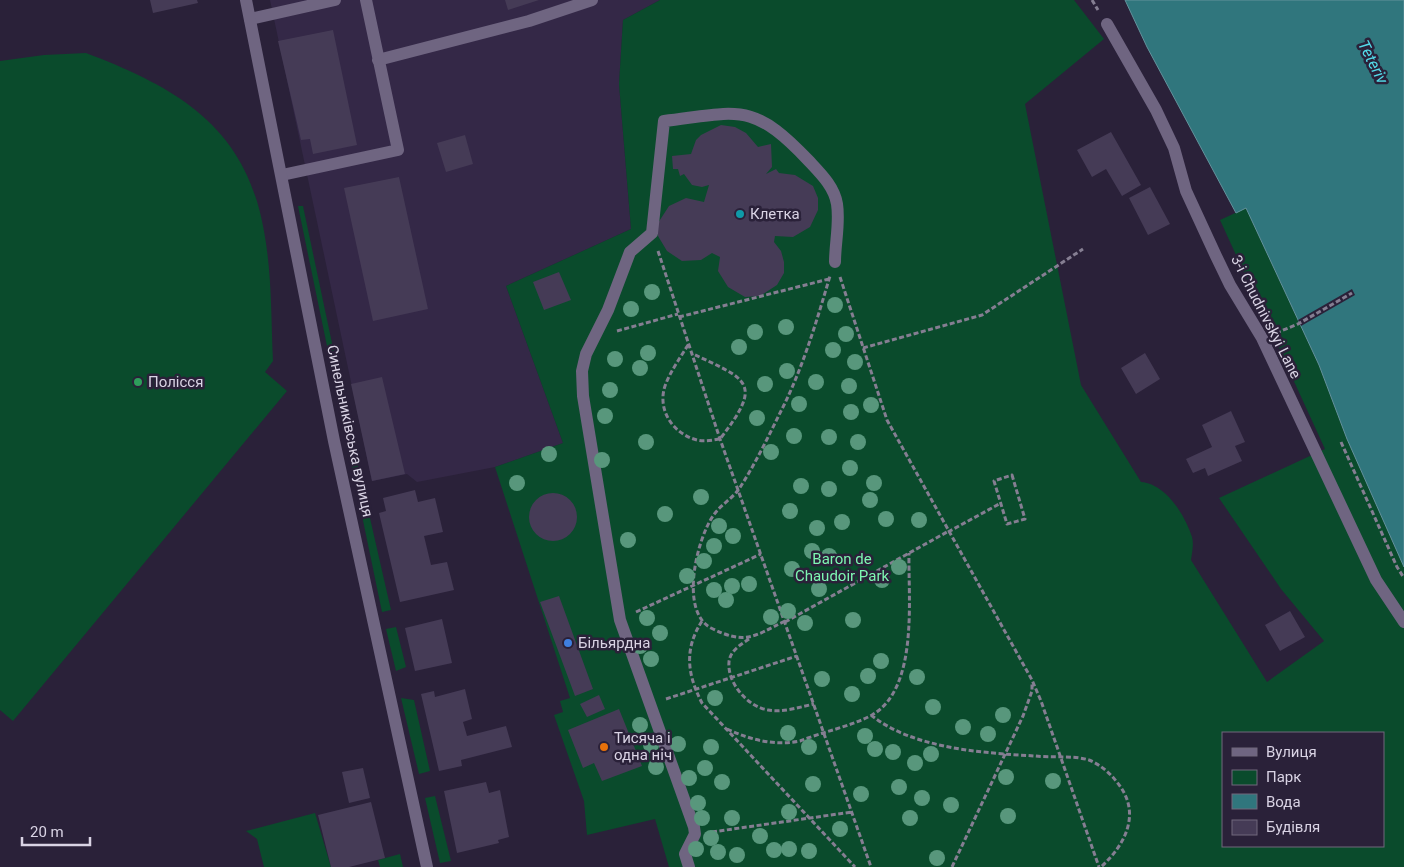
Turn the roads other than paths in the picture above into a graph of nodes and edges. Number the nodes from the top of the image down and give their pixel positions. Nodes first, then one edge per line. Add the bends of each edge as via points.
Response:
1 (246, 0) edge
2 (336, 0) edge
3 (366, 0) edge
4 (592, 0) edge
5 (250, 19) junction
6 (1107, 24) dead end
7 (378, 60) junction
8 (282, 175) junction
9 (835, 262) road end
10 (1404, 622) edge
11 (427, 867) edge
12 (689, 867) edge

1 - 5 street, Синельниківська вулиця
2 - 5 street
3 - 7 street
4 - 7 street via 529,21
5 - 8 street, Синельниківська вулиця
6 - 10 street, 3-i Chudnivskyi Lane via 1156,110 1174,148 1186,191 1230,285 1262,338 1376,580
7 - 8 street via 398,150
8 - 11 street, Синельниківська вулиця via 334,441
9 - 12 street via 838,219 834,191 783,134 752,116 736,113 664,121 652,234 630,252 608,310 586,354 582,371 583,396 620,620 695,834 685,854

